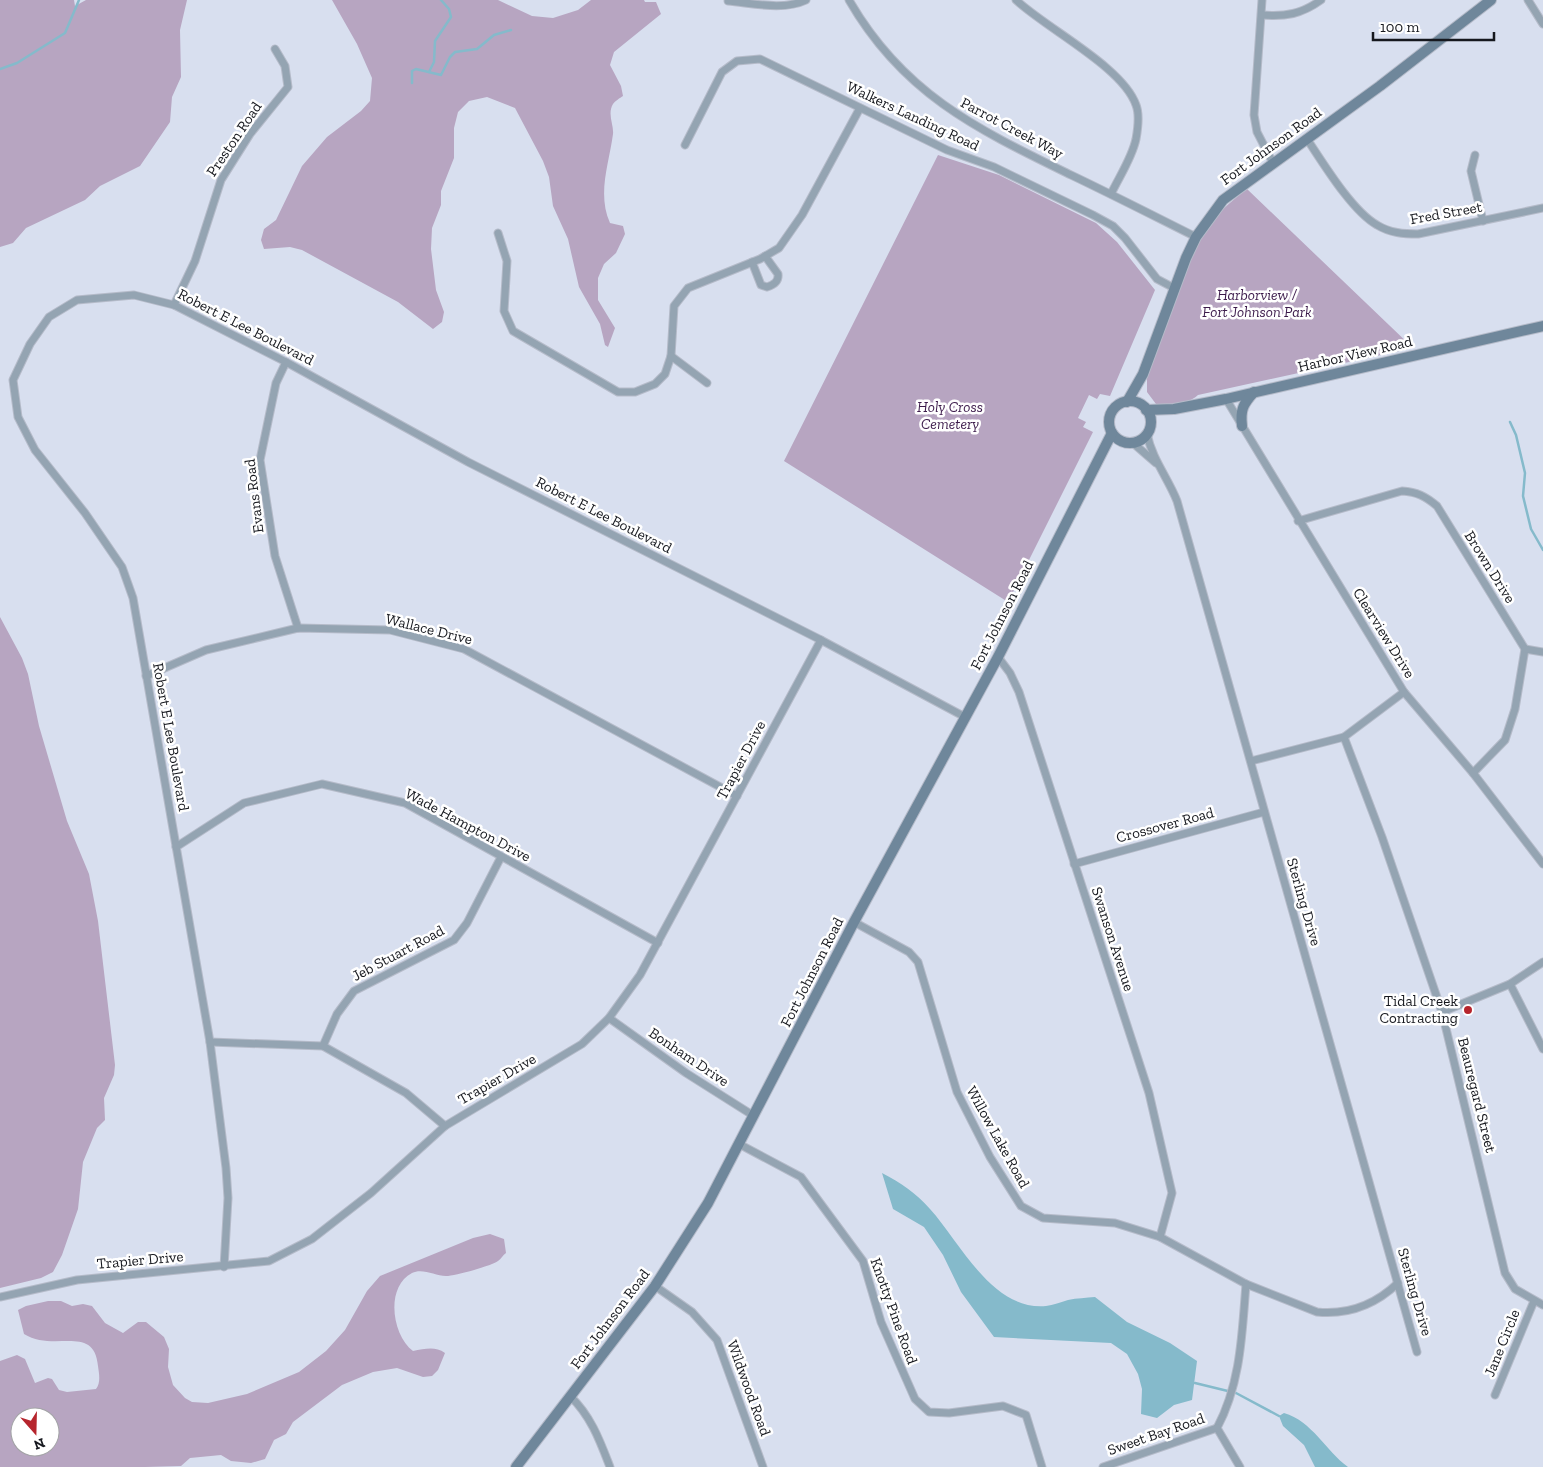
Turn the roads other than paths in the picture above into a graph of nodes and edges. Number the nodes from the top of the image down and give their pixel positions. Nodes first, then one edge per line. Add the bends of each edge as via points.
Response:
1 (806, 0) edge
2 (849, 0) edge
3 (1016, 0) edge
4 (1262, 0) edge
5 (1321, 0) edge
6 (1491, 0) edge
7 (1528, 0) edge
8 (728, 1) edge
9 (1262, 15) junction
10 (1543, 24) edge
11 (274, 49) dead end
12 (860, 108) junction
13 (1307, 139) junction
14 (685, 145) dead end
15 (1475, 155) dead end
16 (1273, 164) junction
17 (1110, 194) junction
18 (1543, 208) edge
19 (1483, 221) junction
20 (498, 233) dead end
21 (1196, 237) junction
22 (765, 256) junction
23 (752, 262) junction
24 (1174, 288) junction
25 (174, 305) junction
26 (1543, 326) edge
27 (671, 356) junction
28 (286, 362) junction
29 (1143, 374) junction
30 (707, 383) dead end
31 (1255, 392) junction
32 (1226, 399) junction
33 (1127, 402) junction
34 (1145, 408) junction
35 (1174, 409) junction
36 (1242, 426) junction
37 (1148, 430) junction
38 (1112, 433) junction
39 (1128, 442) junction
40 (1157, 464) junction
41 (1095, 466) junction
42 (1298, 520) junction
43 (298, 628) junction
44 (822, 640) junction
45 (1525, 650) junction
46 (1543, 652) edge
47 (998, 657) junction
48 (146, 676) junction
49 (1404, 692) junction
50 (965, 717) junction
51 (1344, 737) junction
52 (1251, 761) junction
53 (1473, 773) junction
54 (737, 796) junction
55 (1264, 812) junction
56 (176, 847) junction
57 (501, 857) junction
58 (1074, 864) junction
59 (1543, 864) edge
60 (854, 922) junction
61 (658, 943) junction
62 (1543, 962) edge
63 (1510, 984) junction
64 (1442, 1012) junction
65 (610, 1018) junction
66 (210, 1042) junction
67 (323, 1046) junction
68 (1543, 1049) edge
69 (754, 1116) junction
70 (445, 1126) junction
71 (739, 1144) junction
72 (1160, 1237) junction
73 (224, 1267) junction
74 (1398, 1283) junction
75 (1246, 1284) junction
76 (655, 1286) junction
77 (0, 1298) edge
78 (1534, 1301) junction
79 (1543, 1305) edge
80 (1417, 1352) dead end
81 (1495, 1395) dead end
82 (570, 1396) junction
83 (1217, 1428) junction
84 (516, 1467) edge
85 (610, 1467) edge
86 (763, 1467) edge
87 (1042, 1467) edge
88 (1103, 1467) edge
89 (1240, 1467) edge

1 - 8 street via 791,5
2 - 17 street, Parrot Creek Way via 868,31 904,74 954,114
3 - 17 street via 1039,20 1102,63 1123,84 1136,105 1136,140
4 - 9 street
5 - 9 street via 1289,15
6 - 13 street, Fort Johnson Road
7 - 10 street
9 - 16 street via 1254,115 1257,132
11 - 25 street, Preston Road via 285,66 288,87 250,134 221,180 195,261
12 - 14 street, Walkers Landing Road via 768,62 745,59 722,72
12 - 22 street via 802,214 779,248
12 - 24 street, Walkers Landing Road via 947,150 994,167 1113,226 1157,279
13 - 16 street, Fort Johnson Road
13 - 19 street, Fred Street via 1364,217 1378,226 1400,234 1418,234
15 - 19 street via 1471,171
16 - 21 street, Fort Johnson Road via 1223,200
17 - 21 street, Parrot Creek Way
18 - 19 street, Fred Street
20 - 27 street via 507,261 504,311 513,331 523,339 618,392 635,392 655,384 665,374
21 - 24 street, Fort Johnson Road
22 - 23 street
22 - 23 street via 778,274 773,285 761,285
23 - 27 street via 688,288 674,306
24 - 29 street, Fort Johnson Road
25 - 28 street, Robert E Lee Boulevard
25 - 48 street, Robert E Lee Boulevard via 134,295 77,300 49,317 30,344 13,380 18,416 35,450 85,513 122,567 133,598
26 - 31 street, Harbor View Road
27 - 30 street
28 - 43 street, Evans Road via 276,383 260,460 275,556
28 - 44 street, Robert E Lee Boulevard via 468,462
29 - 33 street, Fort Johnson Road
29 - 34 street, Fort Johnson Road
31 - 32 street, Harbor View Road
31 - 36 street via 1241,411
32 - 35 street, Harbor View Road
32 - 36 street, Clearview Drive
33 - 34 street
33 - 38 street via 1110,414
34 - 35 street, Harbor View Road
34 - 37 street via 1149,415
35 - 37 street, Harbor View Road via 1159,417
36 - 42 street, Clearview Drive
37 - 39 street
37 - 40 street, Sterling Drive
38 - 39 street
38 - 41 street, Fort Johnson Road
39 - 40 street, Sterling Drive
39 - 41 street, Fort Johnson Road via 1108,452
40 - 52 street, Sterling Drive via 1177,501
41 - 47 street, Fort Johnson Road
42 - 45 street, Brown Drive via 1402,491 1426,497 1437,506
42 - 49 street, Clearview Drive
43 - 48 street, Wallace Drive via 206,650
43 - 54 street, Wallace Drive via 390,630 464,649
44 - 50 street, Robert E Lee Boulevard
44 - 54 street, Trapier Drive
45 - 46 street
45 - 53 street via 1505,740
47 - 50 street, Fort Johnson Road
47 - 58 street, Swanson Avenue via 1016,684
48 - 56 street, Robert E Lee Boulevard
49 - 51 street
49 - 53 street, Clearview Drive
50 - 60 street, Fort Johnson Road
51 - 52 street
51 - 64 street, Beauregard Street via 1382,836
52 - 55 street, Sterling Drive
53 - 59 street, Clearview Drive
54 - 61 street, Trapier Drive
55 - 58 street, Crossover Road
55 - 74 street, Sterling Drive
56 - 57 street, Wade Hampton Drive via 244,803 322,784 406,803
56 - 66 street, Robert E Lee Boulevard
57 - 61 street, Wade Hampton Drive
57 - 67 street, Jeb Stuart Road via 467,923 454,940 354,991 337,1014
58 - 72 street, Swanson Avenue via 1151,1102 1172,1192
60 - 69 street, Fort Johnson Road
60 - 72 street, Willow Lake Road via 909,952 918,962 957,1092 990,1157 1021,1206 1043,1218 1115,1223
61 - 65 street, Trapier Drive
62 - 63 street
63 - 64 street
63 - 68 street
64 - 78 street, Beauregard Street via 1506,1273 1514,1289
65 - 69 street, Bonham Drive via 686,1073
65 - 70 street, Trapier Drive via 568,1054
66 - 67 street
66 - 73 street, Robert E Lee Boulevard via 228,1198
67 - 70 street via 406,1093
69 - 71 street, Fort Johnson Road
70 - 73 street, Trapier Drive via 312,1239 269,1261
71 - 76 street, Fort Johnson Road via 708,1203
71 - 87 street, Knotty Pine Road via 800,1176 863,1261 881,1322 915,1399 929,1412 949,1413 1003,1406 1026,1415
72 - 75 street, Willow Lake Road
73 - 77 street, Trapier Drive via 77,1280
74 - 75 street, Willow Lake Road via 1369,1304 1329,1314 1316,1312
74 - 80 street, Sterling Drive
75 - 83 street via 1240,1359
76 - 82 street, Fort Johnson Road
76 - 86 street, Wildwood Road via 692,1312 717,1340
78 - 79 street, Beauregard Street
78 - 81 street, Jane Circle
82 - 84 street, Fort Johnson Road
82 - 85 street via 582,1407 600,1438
83 - 88 street, Sweet Bay Road
83 - 89 street

